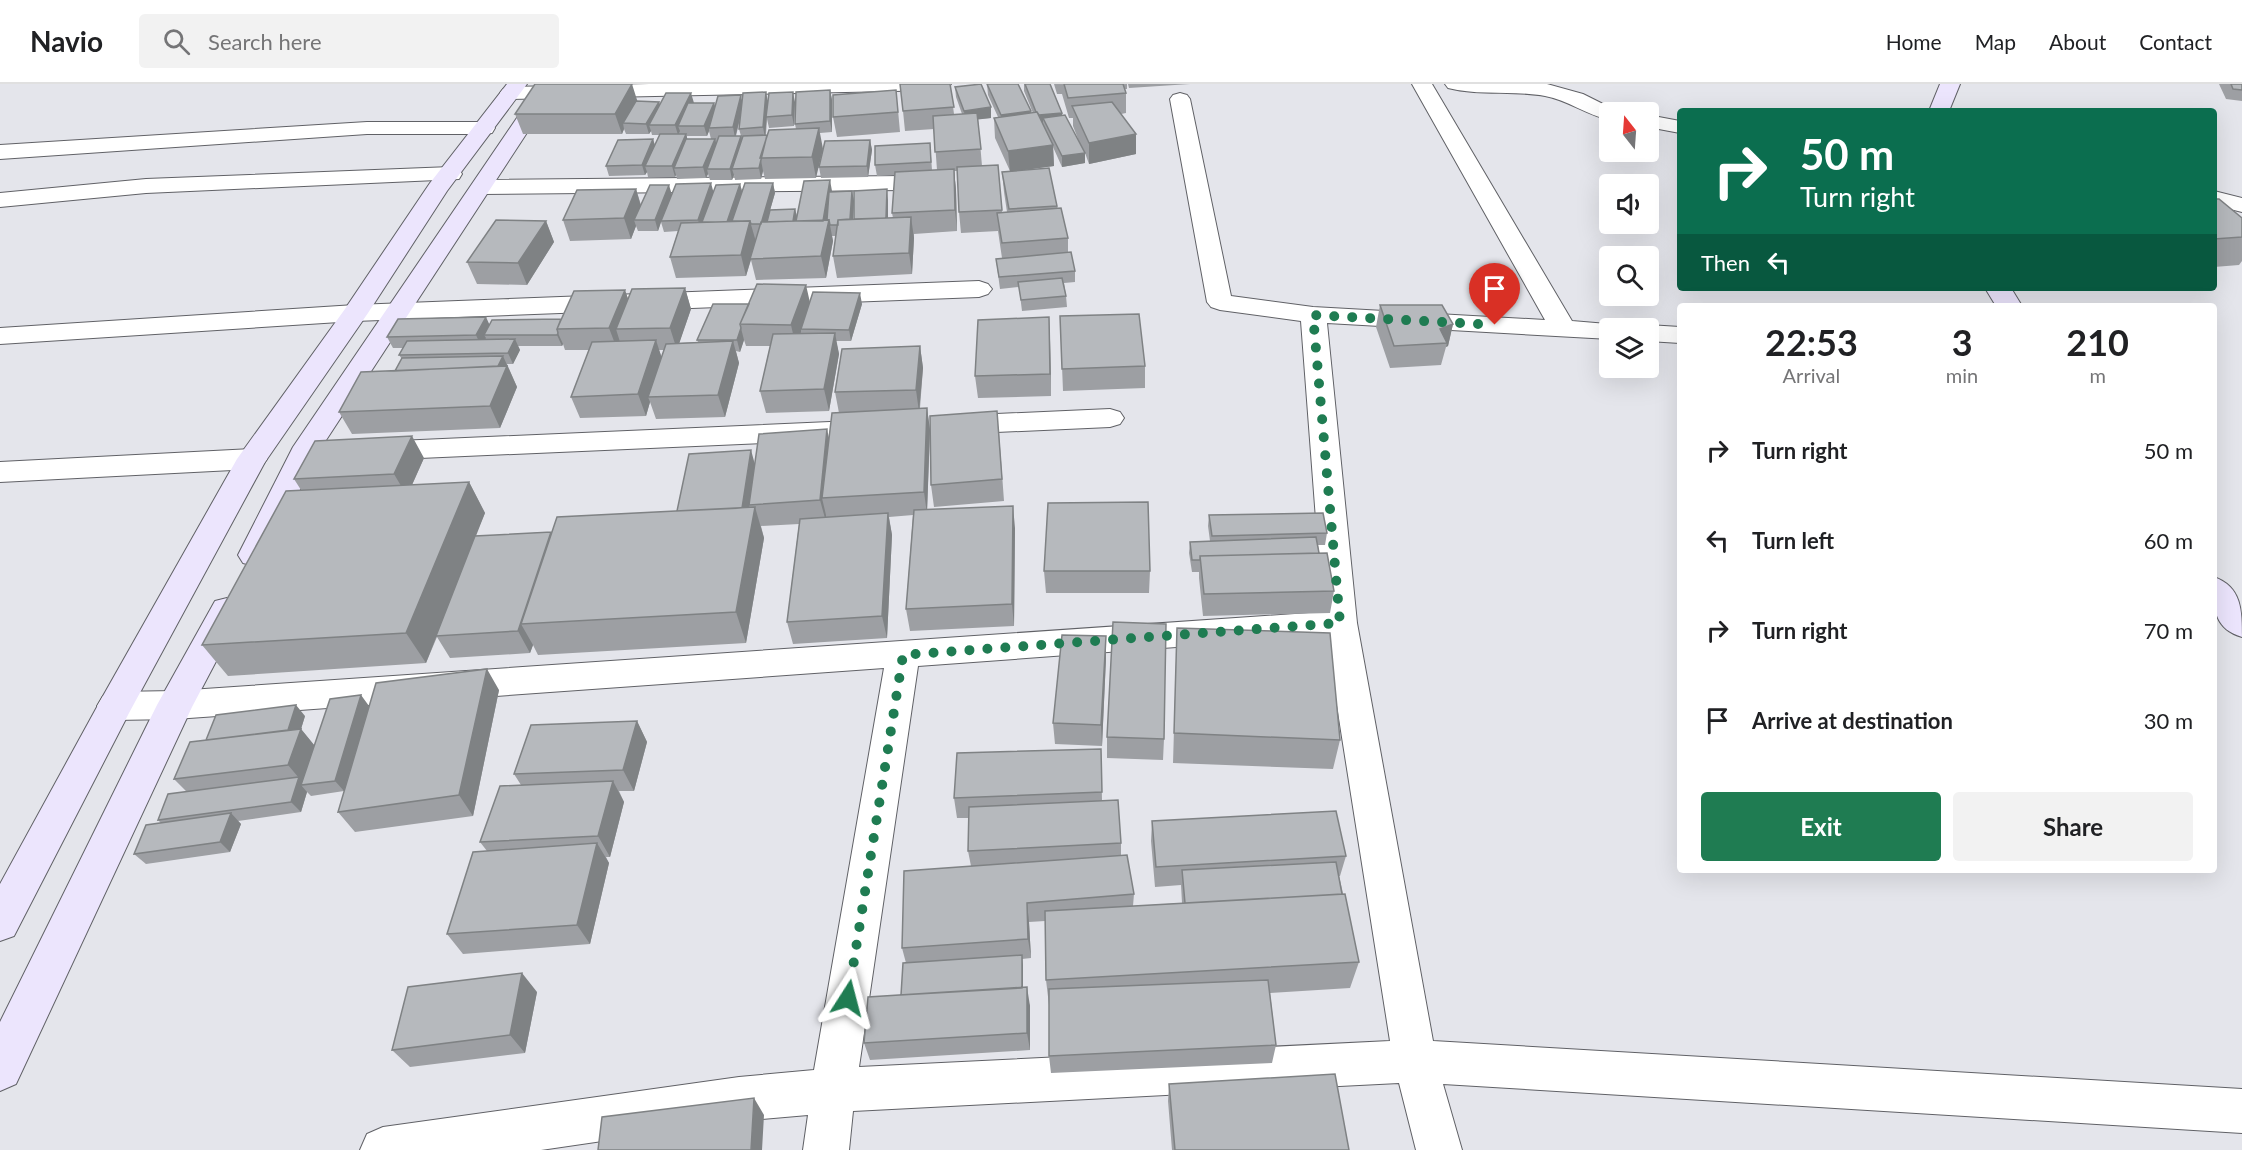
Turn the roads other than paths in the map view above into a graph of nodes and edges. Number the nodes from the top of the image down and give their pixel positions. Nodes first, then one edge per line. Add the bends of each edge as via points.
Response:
1 (941, 84) edge
2 (1422, 84) edge
3 (1455, 84) edge
4 (1950, 84) edge
5 (531, 88) edge
6 (1180, 99) dead end
7 (1940, 108) edge
8 (1599, 112) edge
9 (1659, 123) edge
10 (1677, 126) edge
11 (483, 128) junction
12 (0, 152) edge
13 (451, 174) junction
14 (906, 183) edge
15 (482, 187) junction
16 (2217, 199) edge
17 (0, 200) edge
18 (2242, 205) edge
19 (979, 289) dead end
20 (396, 312) junction
21 (355, 313) junction
22 (1313, 315) junction
23 (1563, 328) junction
24 (1599, 330) edge
25 (1659, 334) edge
26 (1677, 335) edge
27 (0, 336) edge
28 (1110, 418) dead end
29 (932, 426) edge
30 (897, 428) edge
31 (303, 454) junction
32 (252, 459) junction
33 (0, 472) edge
34 (2217, 593) edge
35 (1340, 623) junction
36 (2242, 625) edge
37 (903, 655) junction
38 (175, 705) junction
39 (115, 706) junction
40 (0, 923) edge
41 (1415, 1061) junction
42 (0, 1069) edge
43 (833, 1090) junction
44 (2242, 1110) edge
45 (383, 1150) edge
46 (826, 1150) edge
47 (1439, 1150) edge

1 - 5 street
2 - 23 street
3 - 8 street via 1528,85 1578,99
4 - 7 main road
5 - 11 main road
5 - 15 main road
6 - 22 street via 1220,302
9 - 10 street
11 - 12 street via 367,128
11 - 13 main road
13 - 17 street via 146,186
13 - 21 main road
14 - 15 street
15 - 20 main road
16 - 18 street
19 - 20 street
20 - 21 street
20 - 31 main road
21 - 27 street
21 - 32 main road
22 - 23 street
22 - 35 street
23 - 24 street
25 - 26 street
28 - 29 street
30 - 31 street
31 - 38 main road via 232,600
32 - 33 street
32 - 39 main road
34 - 36 main road
35 - 37 street
35 - 41 street
37 - 38 street
37 - 43 street
38 - 39 street
38 - 42 main road
39 - 40 main road
41 - 43 street
41 - 44 street
41 - 47 street
43 - 45 street via 739,1099
43 - 46 street

